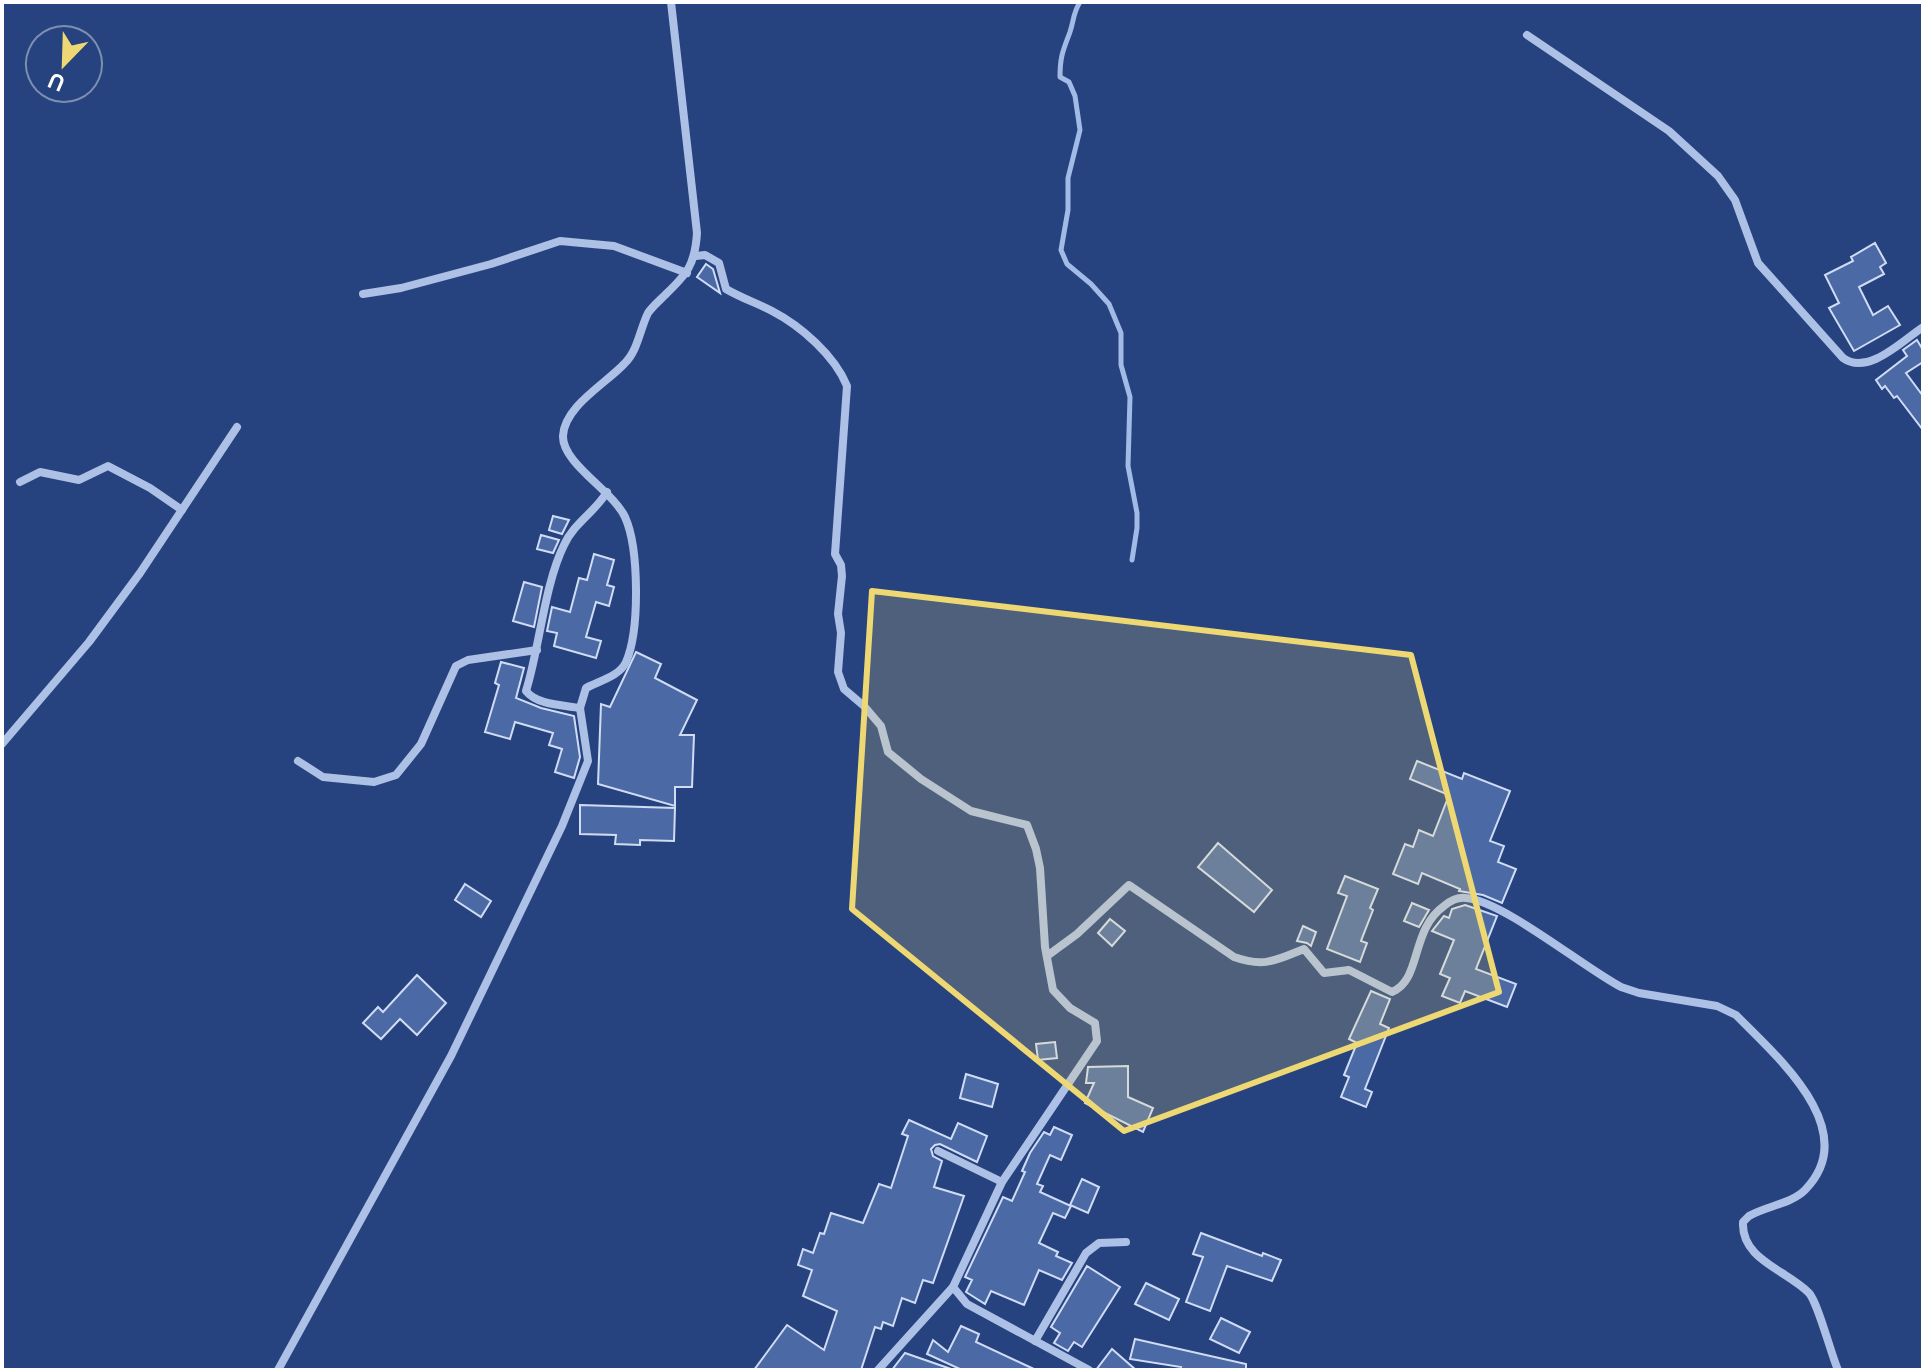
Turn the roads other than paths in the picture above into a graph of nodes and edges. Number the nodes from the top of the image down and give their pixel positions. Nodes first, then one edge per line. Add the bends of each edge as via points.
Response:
1 (671, 2) edge
2 (1527, 35) dead end
3 (696, 256) junction
4 (687, 273) junction
5 (363, 294) dead end
6 (1923, 327) edge
7 (237, 427) dead end
8 (20, 482) dead end
9 (607, 492) junction
10 (182, 510) junction
11 (537, 650) junction
12 (580, 708) junction
13 (2, 744) edge
14 (298, 761) dead end
15 (1046, 952) junction
16 (938, 1151) dead end
17 (1002, 1182) junction
18 (1126, 1242) dead end
19 (953, 1287) junction
20 (1035, 1341) junction
21 (1083, 1369) edge
22 (278, 1370) edge
23 (878, 1370) edge
24 (1838, 1370) edge

1 - 3 street
2 - 6 street via 1669,131 1718,176 1735,200 1758,263 1851,364 1873,360
3 - 4 street
3 - 15 street via 719,263 726,289 804,334 842,373 847,386 835,554 842,576 838,672 844,689 881,726 888,752 921,779 971,811 1027,825 1040,868
4 - 5 street via 614,246 560,241 491,264
4 - 9 street via 649,311 627,361 580,402 565,427 569,455
7 - 10 street
8 - 10 street via 40,472 79,480 108,466
9 - 11 street via 563,546
9 - 12 street via 625,516 637,592 626,663 616,674 586,688
10 - 13 street via 89,642
11 - 12 street via 527,694
11 - 14 street via 456,666 421,744 396,775 374,782 323,777
12 - 22 street via 588,761 562,826 451,1056
15 - 17 street via 1053,990 1095,1023 1097,1041
15 - 24 street via 1077,934 1129,885 1234,957 1266,963 1304,949 1324,973 1349,970 1392,992 1407,980 1426,922 1443,906 1464,897 1500,910 1621,987 1727,1010 1801,1084 1819,1118 1823,1154 1815,1175 1798,1196 1749,1216 1743,1232 1755,1253 1813,1297
16 - 17 street
17 - 19 street
18 - 20 street via 1099,1243 1086,1253
19 - 20 street via 967,1304
19 - 23 street
20 - 21 street

